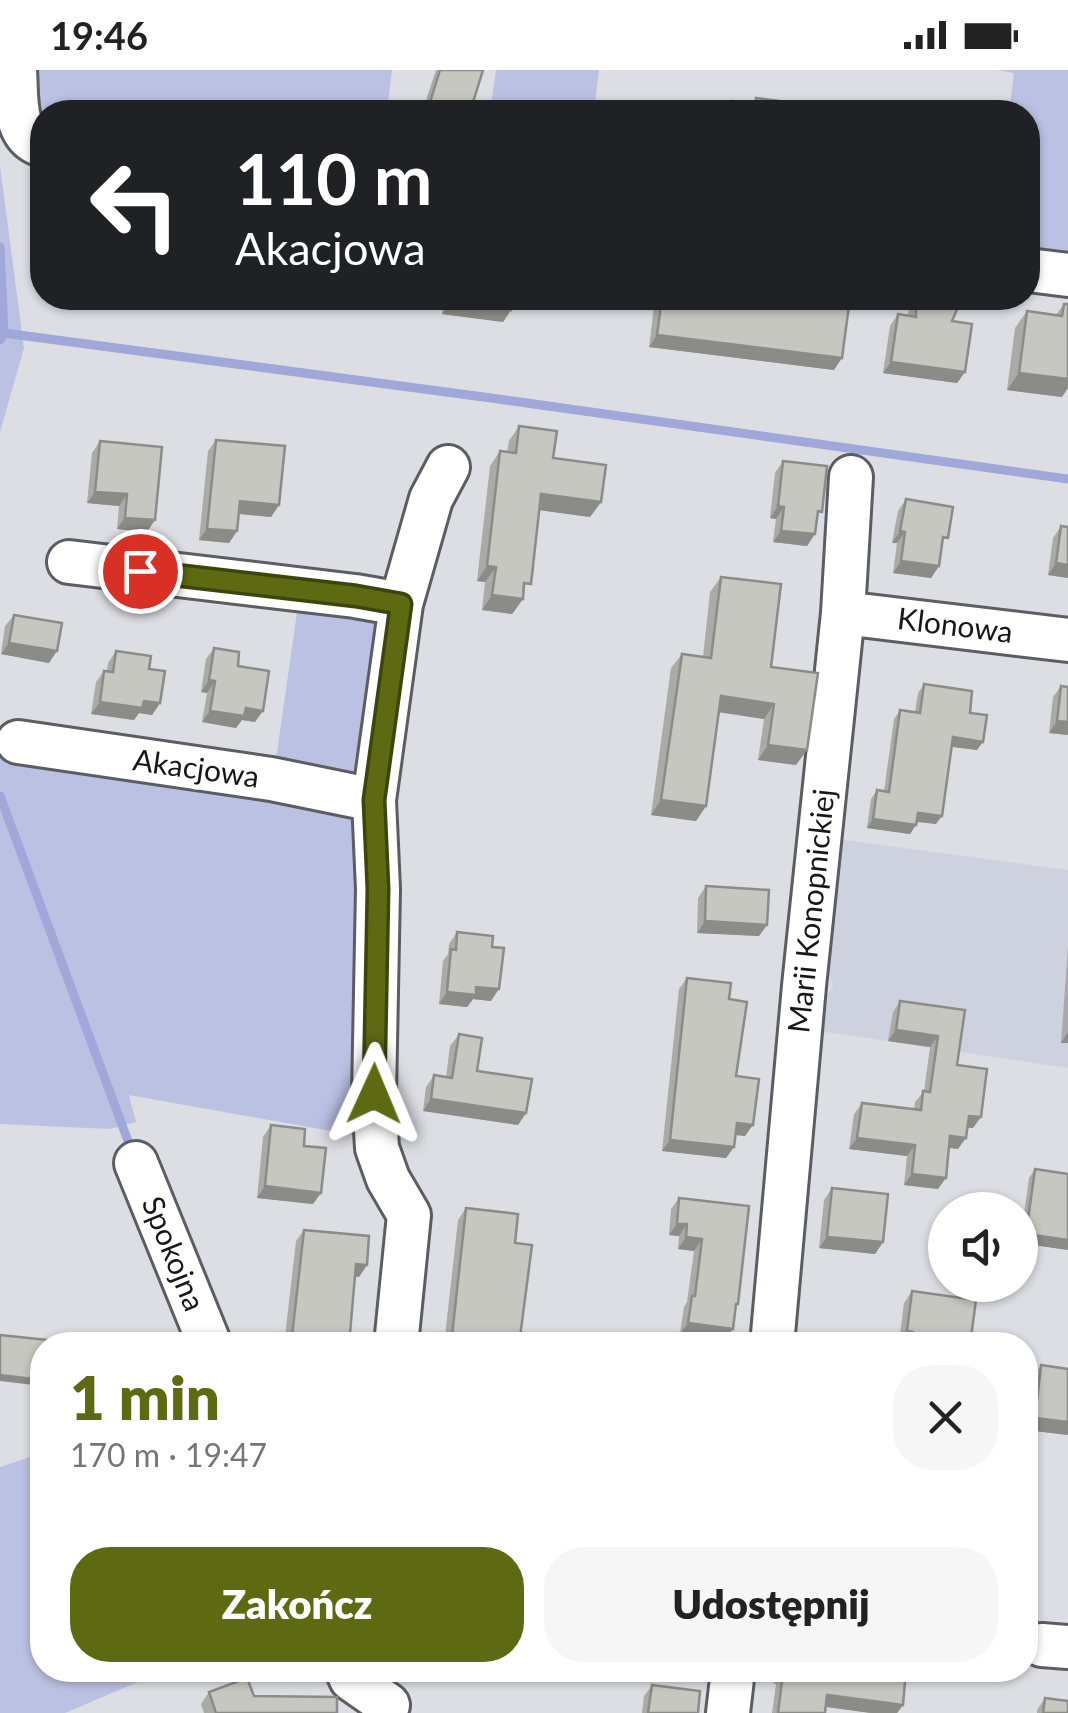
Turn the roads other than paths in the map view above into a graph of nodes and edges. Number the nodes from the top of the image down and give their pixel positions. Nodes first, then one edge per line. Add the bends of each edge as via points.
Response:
1 (14, 70) edge
2 (30, 138) edge
3 (1040, 272) edge
4 (1068, 275) edge
5 (448, 467) dead end
6 (851, 477) dead end
7 (69, 562) dead end
8 (401, 604) junction
9 (843, 612) junction
10 (1068, 640) edge
11 (18, 742) dead end
12 (374, 800) junction
13 (136, 1162) dead end
14 (205, 1332) edge
15 (397, 1332) edge
16 (773, 1332) edge
17 (358, 1682) edge
18 (732, 1682) edge
19 (385, 1696) edge
20 (728, 1713) edge

1 - 2 street via 20,128
3 - 4 street
5 - 8 street via 431,500
6 - 9 street, Marii Konopnickiej
7 - 8 street
8 - 12 street
9 - 10 street, Klonowa
9 - 16 street, Marii Konopnickiej
11 - 12 street, Akacjowa
12 - 15 street via 377,1148 409,1215
13 - 14 street, Spokojna
17 - 19 street
18 - 20 street

